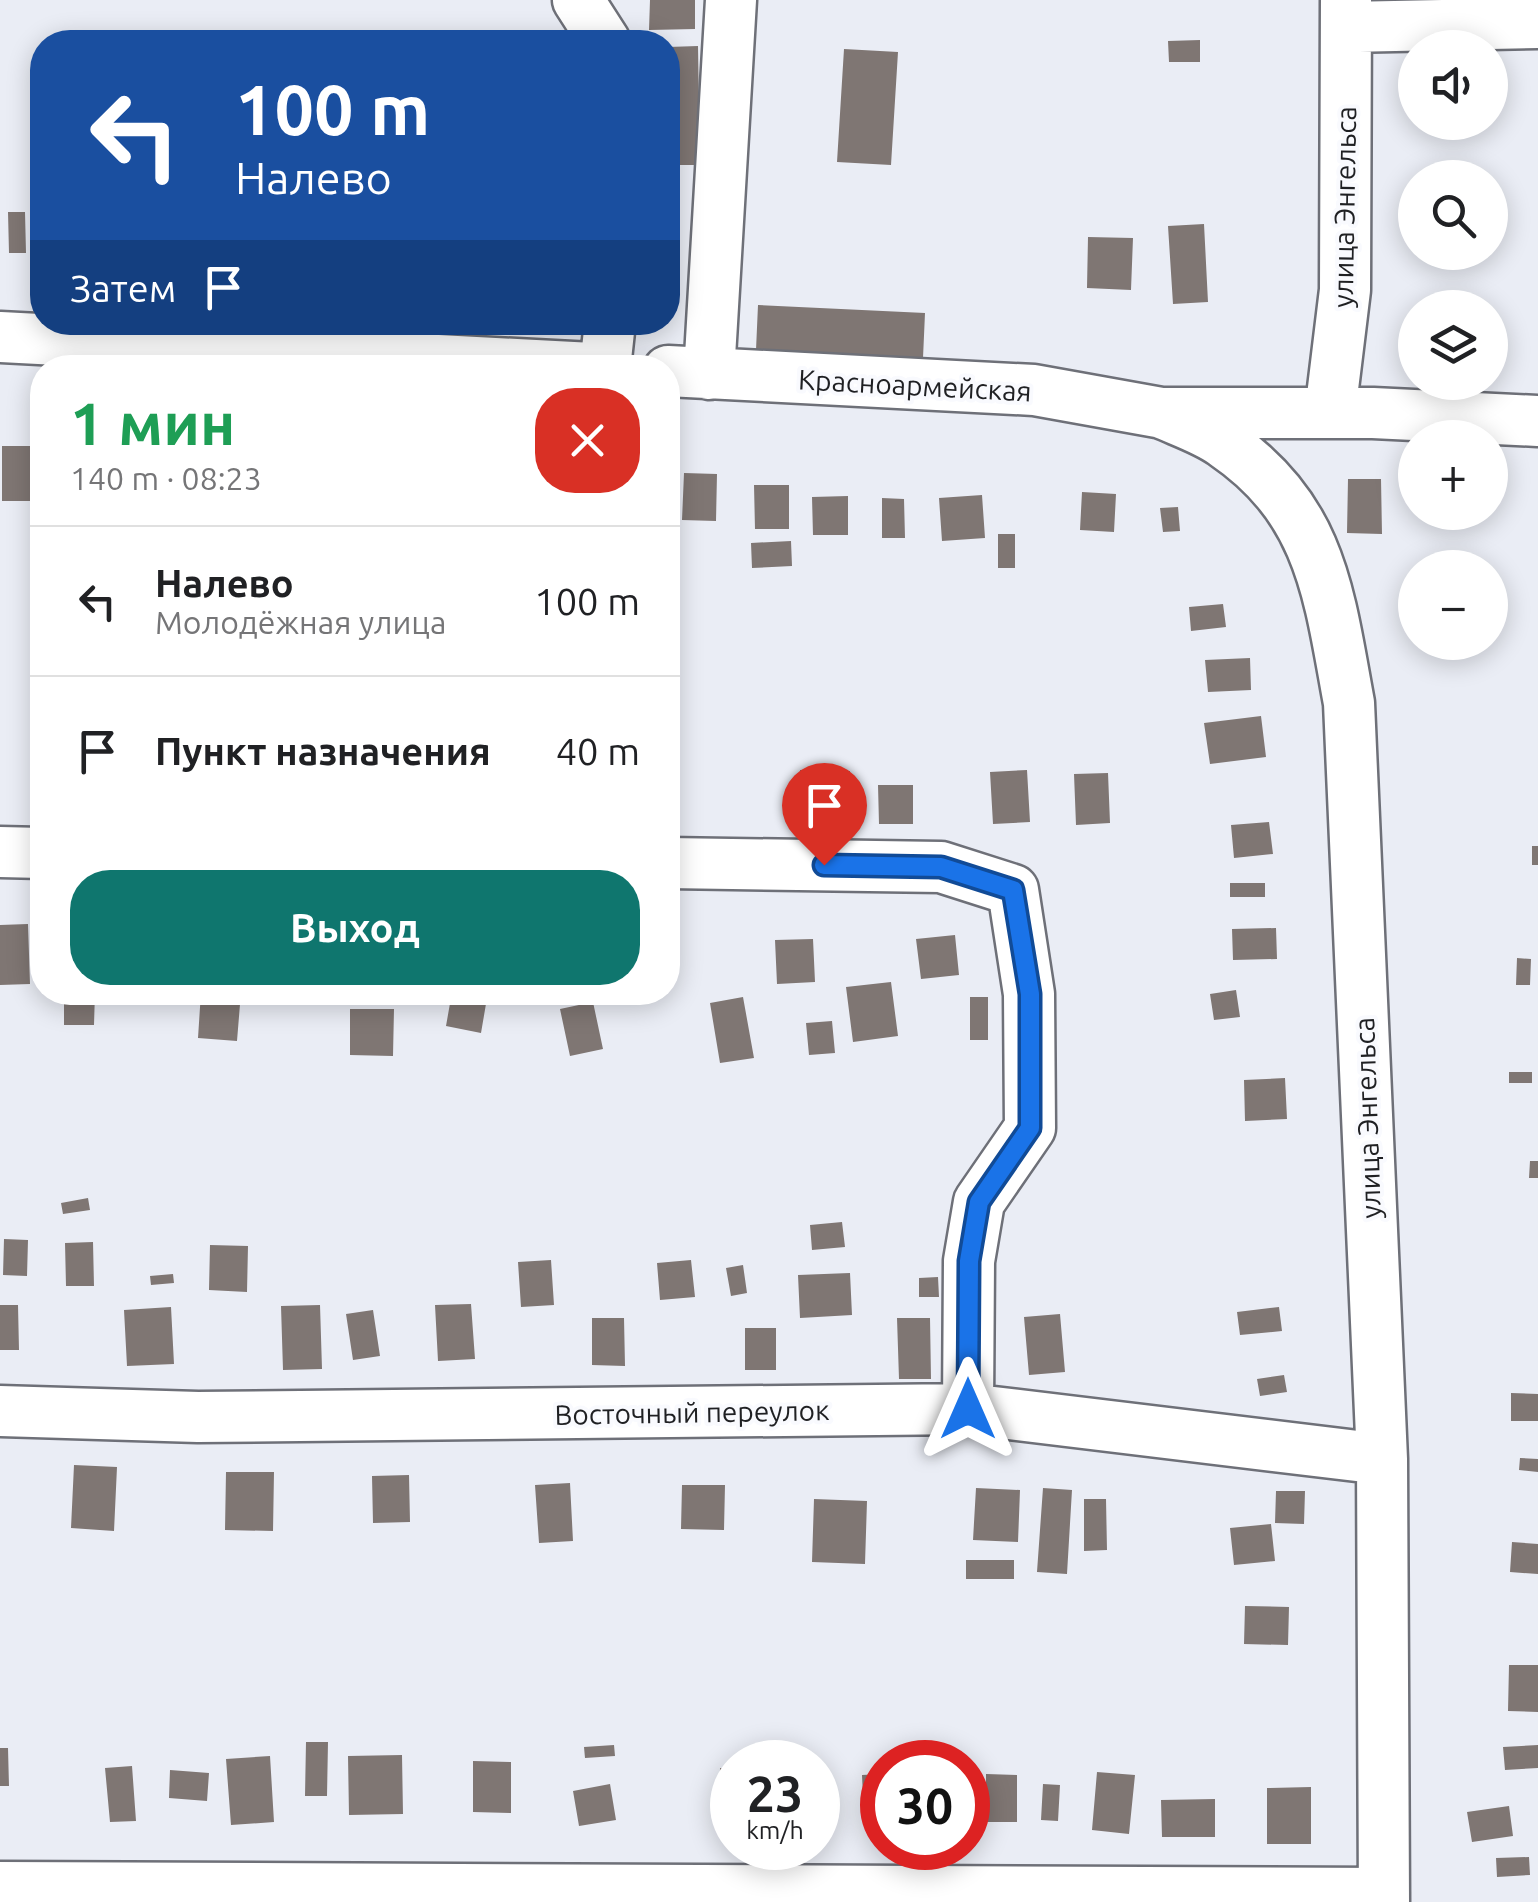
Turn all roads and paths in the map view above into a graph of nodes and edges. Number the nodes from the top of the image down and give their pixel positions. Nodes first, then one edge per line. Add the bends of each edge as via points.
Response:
1 (578, 0) edge
2 (732, 0) edge
3 (1346, 14) edge
4 (1538, 23) edge
5 (597, 30) edge
6 (0, 337) edge
7 (344, 355) edge
8 (688, 373) edge
9 (1162, 413) junction
10 (1330, 413) junction
11 (1538, 421) edge
12 (0, 852) edge
13 (30, 853) edge
14 (680, 863) edge
15 (968, 1409) junction
16 (0, 1412) edge
17 (1382, 1459) junction
18 (0, 1887) edge
19 (1384, 1897) edge

1 - 5 street
2 - 8 street
3 - 4 street
3 - 10 street, улица Энгельса via 1345,290
6 - 7 street
8 - 9 street, Красноармейская via 1034,390
9 - 10 street
9 - 17 street, улица Энгельса via 1222,440 1275,483 1310,537 1331,608 1349,704
10 - 11 street
12 - 13 street
14 - 15 street via 941,867 1013,890 1030,994 1030,1128 979,1202 969,1261
15 - 16 street, Восточный переулок
15 - 17 street, Восточный переулок
17 - 19 street, улица Энгельса
18 - 19 street

